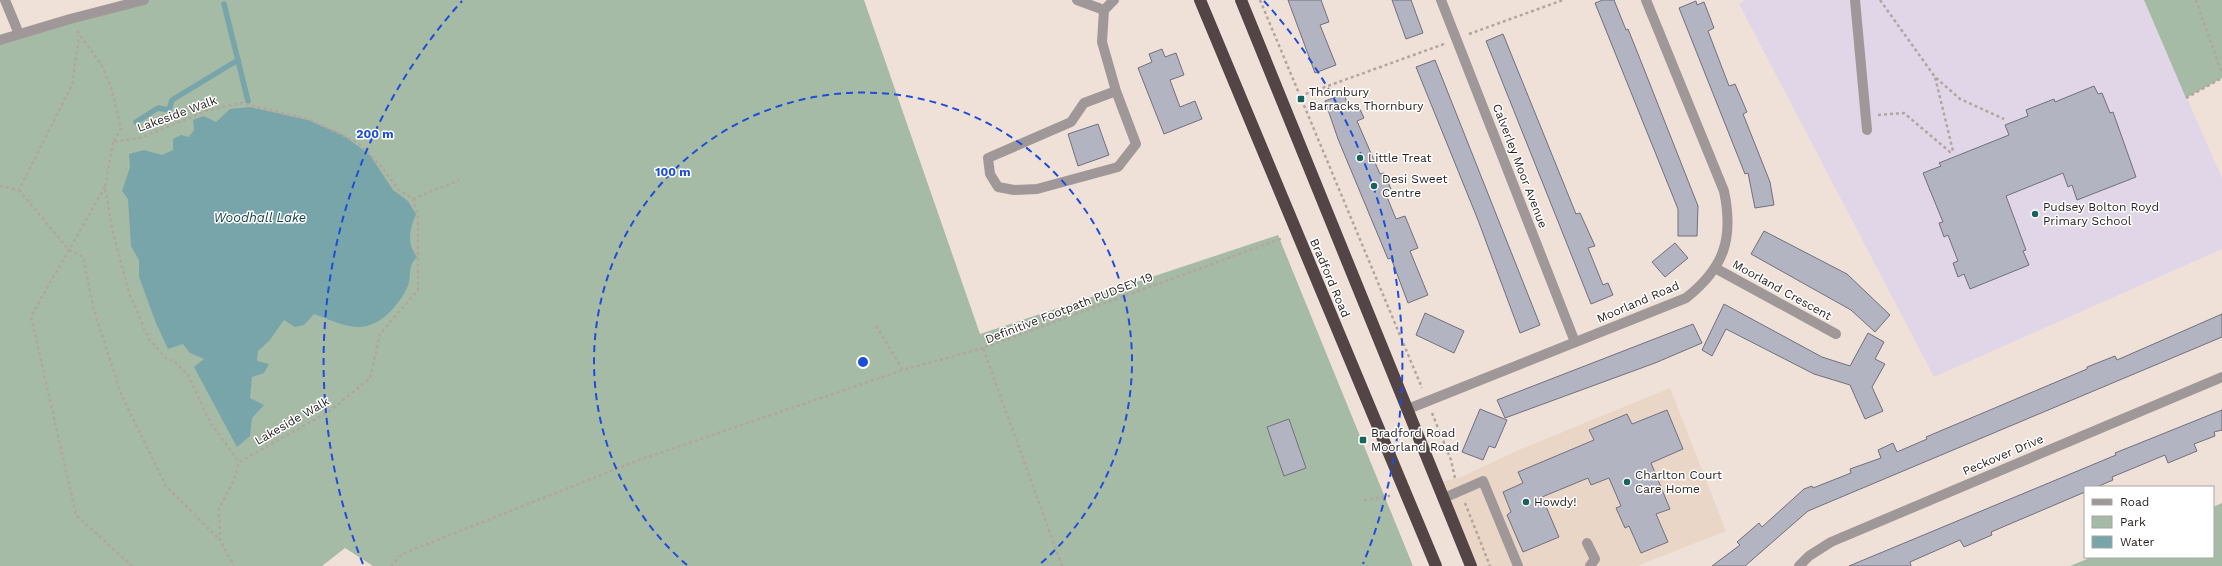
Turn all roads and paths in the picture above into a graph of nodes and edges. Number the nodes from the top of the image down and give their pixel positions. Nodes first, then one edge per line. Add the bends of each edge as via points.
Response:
1 (5, 0) edge
2 (144, 0) edge
3 (1077, 0) edge
4 (1114, 0) edge
5 (1200, 0) edge
6 (1241, 0) edge
7 (1260, 0) edge
8 (1441, 0) edge
9 (1563, 0) edge
10 (1646, 0) edge
11 (1855, 0) edge
12 (1880, 0) edge
13 (2196, 0) edge
14 (1104, 10) junction
15 (70, 19) junction
16 (19, 34) junction
17 (79, 36) junction
18 (1456, 39) junction
19 (0, 40) edge
20 (2222, 74) edge
21 (1935, 77) junction
22 (2222, 78) edge
23 (1116, 91) junction
24 (1301, 96) junction
25 (2186, 98) dead end
26 (1283, 103) junction
27 (1866, 116) junction
28 (2004, 120) dead end
29 (1867, 130) dead end
30 (113, 142) junction
31 (459, 180) dead end
32 (0, 186) edge
33 (105, 187) junction
34 (19, 190) junction
35 (413, 199) junction
36 (1285, 237) dead end
37 (69, 250) junction
38 (1715, 268) junction
39 (876, 326) dead end
40 (1836, 334) dead end
41 (1575, 342) junction
42 (983, 348) junction
43 (903, 370) junction
44 (2222, 377) edge
45 (1427, 401) junction
46 (1408, 409) junction
47 (239, 462) junction
48 (1460, 491) junction
49 (1390, 496) dead end
50 (1444, 498) junction
51 (1364, 500) dead end
52 (220, 540) junction
53 (1587, 543) dead end
54 (132, 566) edge
55 (234, 566) edge
56 (391, 566) edge
57 (1062, 566) edge
58 (1436, 566) edge
59 (1471, 566) edge
60 (1490, 566) edge
61 (1518, 566) edge
62 (1590, 566) edge
63 (1799, 566) edge

1 - 16 street
2 - 15 street
3 - 14 street
4 - 14 street
5 - 58 highway, Bradford Road
6 - 26 highway, Bradford Road
7 - 24 path
8 - 18 street, Calverley Moor Avenue
9 - 18 path
10 - 38 street, Moorland Road via 1724,191 1728,210 1728,234 1723,253
11 - 27 street
12 - 21 path
13 - 20 path
14 - 23 street via 1102,42
15 - 16 street
15 - 17 path, Lakeside Walk
16 - 19 street
17 - 30 path, Lakeside Walk via 102,64 112,90 121,129
17 - 34 path via 72,86
18 - 24 path
18 - 41 street, Calverley Moor Avenue
21 - 27 path via 1953,151 1950,152 1904,113
21 - 28 path via 1960,99
22 - 25 path
23 - 23 street via 1136,144 1118,167 1037,189 1014,190 998,187 990,174 988,158 1071,122 1084,103
24 - 26 path
24 - 45 path
26 - 46 highway, Bradford Road
27 - 29 street
30 - 33 path
30 - 35 path, Lakeside Walk via 140,138 209,110 241,103 308,119 358,142 399,190
31 - 35 path
32 - 34 path
33 - 37 path
33 - 47 path via 112,228 129,293 149,339 166,358 175,362 188,375 210,422
34 - 37 path
35 - 47 path, Lakeside Walk via 418,214 418,290 380,334 370,378 330,411
36 - 42 path, Definitive Footpath PUDSEY 19
37 - 52 path via 83,258 94,310 121,394 166,486
37 - 54 path via 31,316 76,515
38 - 40 street, Moorland Crescent
38 - 41 street, Moorland Road via 1703,285 1686,298
39 - 43 path
41 - 45 street, Moorland Road
42 - 43 path
42 - 57 path, Definitive Footpath PUDSEY 19
43 - 56 path via 639,460 402,554
44 - 63 street, Peckover Drive via 1831,542
45 - 46 street, Moorland Road
45 - 48 path via 1451,460
46 - 50 highway, Bradford Road
47 - 52 path via 234,480 219,509
48 - 50 street
48 - 60 path
48 - 61 street via 1483,481
49 - 51 path
50 - 59 highway, Bradford Road
52 - 55 path
53 - 62 street via 1594,559

